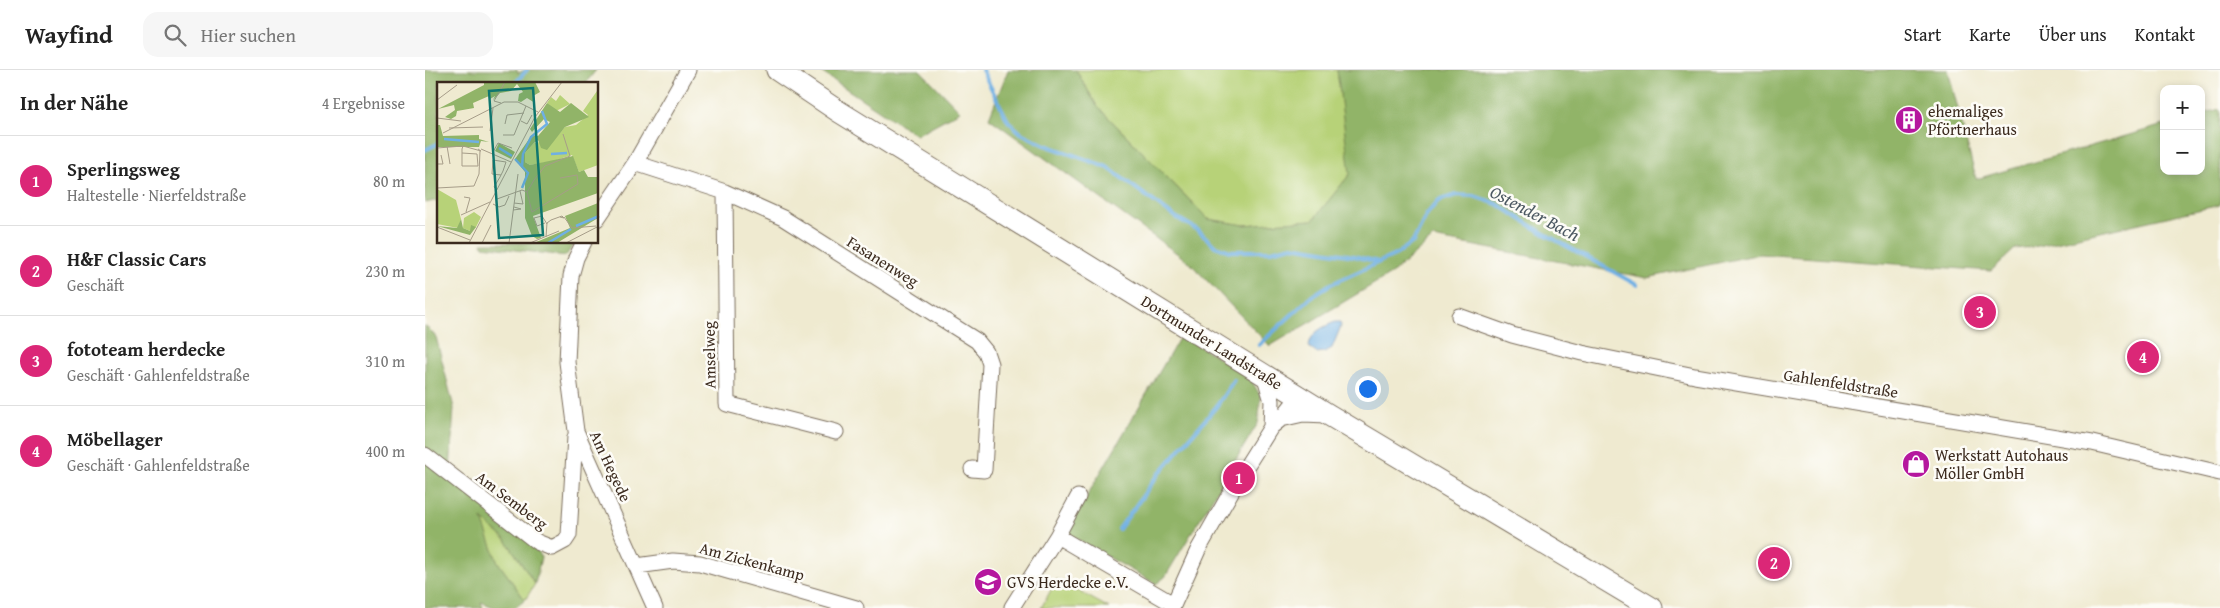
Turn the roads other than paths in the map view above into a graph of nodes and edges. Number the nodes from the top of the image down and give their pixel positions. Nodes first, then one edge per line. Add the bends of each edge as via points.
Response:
1 (688, 70) edge
2 (777, 70) edge
3 (635, 163) junction
4 (725, 192) junction
5 (599, 216) edge
6 (583, 244) edge
7 (1459, 316) dead end
8 (1265, 374) junction
9 (1299, 396) junction
10 (1329, 415) junction
11 (1276, 423) junction
12 (575, 431) junction
13 (836, 432) dead end
14 (425, 455) edge
15 (972, 469) dead end
16 (2220, 473) edge
17 (1078, 497) dead end
18 (1057, 536) junction
19 (637, 566) junction
20 (1173, 606) edge
21 (1012, 607) edge
22 (655, 608) edge
23 (855, 608) edge
24 (1652, 608) edge

1 - 3 street
2 - 8 main road, Dortmunder Landstraße
3 - 4 street, Fasanenweg
3 - 5 street
4 - 13 street, Amselweg via 727,404
4 - 15 street, Fasanenweg via 783,218 977,341 990,364 984,470
6 - 12 street, Am Hegede via 571,276 567,362
7 - 16 street, Gahlenfeldstraße via 1520,338 1682,374 2092,443
8 - 9 main road, Dortmunder Landstraße
8 - 11 street
9 - 10 main road, Dortmunder Landstraße
9 - 11 street
10 - 11 street via 1303,414
10 - 24 main road, Dortmunder Landstraße
11 - 20 street via 1198,550
12 - 14 street, Am Semberg via 569,534 565,541 553,548 537,542
12 - 19 street, Am Hegede
17 - 18 street
18 - 20 street
18 - 21 street
19 - 22 street, Am Hegede
19 - 23 street, Am Zickenkamp via 673,560 700,563

